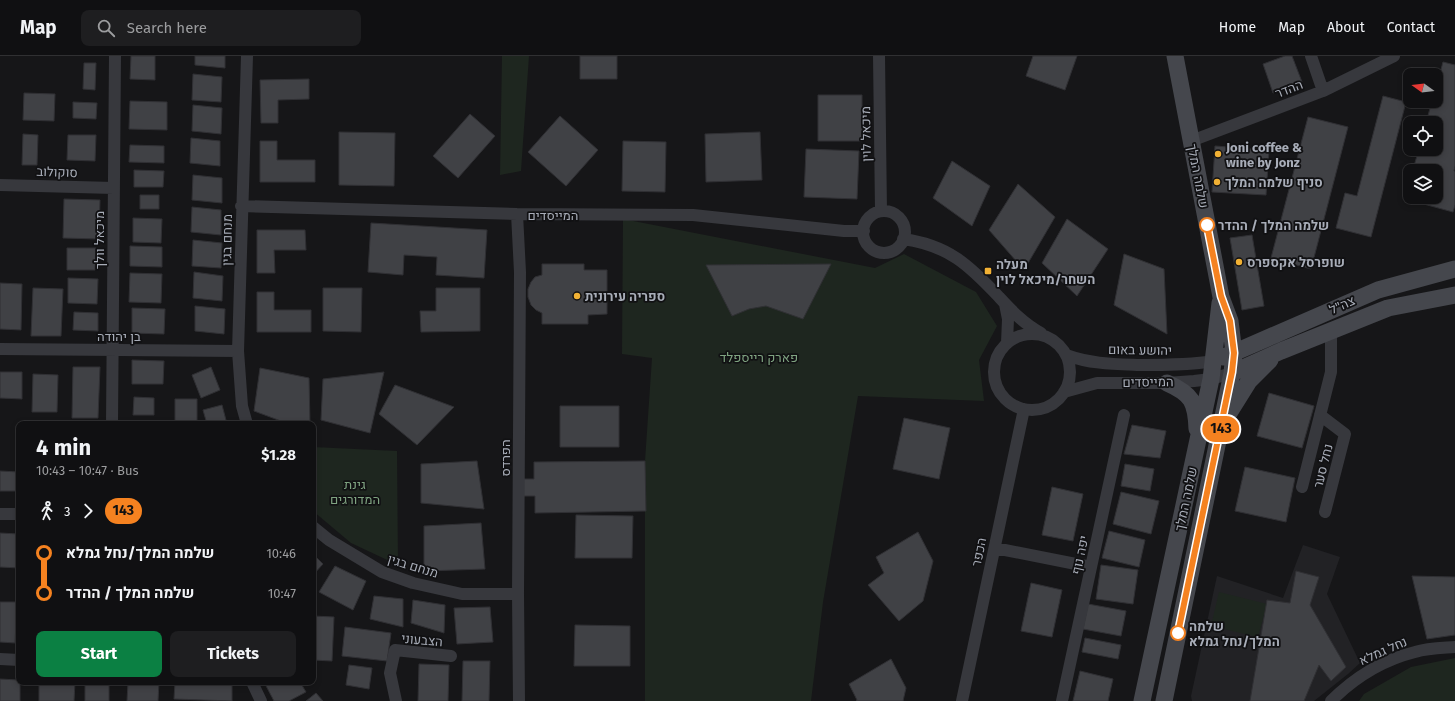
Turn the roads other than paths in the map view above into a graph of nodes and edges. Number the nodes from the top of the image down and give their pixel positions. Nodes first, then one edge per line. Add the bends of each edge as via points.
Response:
1 (115, 56) edge
2 (247, 56) edge
3 (880, 56) edge
4 (1175, 56) edge
5 (1311, 56) edge
6 (1394, 56) edge
7 (1323, 91) junction
8 (1191, 141) junction
9 (0, 185) edge
10 (114, 188) junction
11 (242, 206) junction
12 (881, 212) junction
13 (517, 214) junction
14 (864, 231) junction
15 (903, 239) junction
16 (1455, 269) edge
17 (1455, 295) edge
18 (1221, 296) junction
19 (1005, 303) junction
20 (1230, 321) junction
21 (1331, 331) junction
22 (1051, 339) junction
23 (1266, 339) junction
24 (1007, 343) junction
25 (0, 349) edge
26 (113, 350) junction
27 (238, 351) junction
28 (1281, 351) junction
29 (1234, 353) junction
30 (1066, 355) junction
31 (1214, 361) junction
32 (1232, 372) junction
33 (1211, 378) junction
34 (1167, 383) junction
35 (1064, 392) junction
36 (1024, 409) junction
37 (1124, 415) dead end
38 (1320, 415) junction
39 (112, 421) edge
40 (246, 421) edge
41 (1220, 431) junction
42 (1198, 444) junction
43 (1302, 486) dead end
44 (1325, 512) dead end
45 (0, 514) edge
46 (16, 514) edge
47 (316, 529) edge
48 (995, 548) junction
49 (1091, 567) junction
50 (518, 594) junction
51 (1455, 647) edge
52 (451, 656) dead end
53 (0, 659) edge
54 (16, 660) edge
55 (1169, 678) junction
56 (253, 685) edge
57 (260, 701) edge
58 (396, 701) edge
59 (519, 701) edge
60 (962, 701) edge
61 (1062, 701) edge
62 (1142, 701) edge
63 (1164, 701) edge
64 (1170, 701) edge
65 (1331, 701) edge

1 - 10 street, מיכאל וולך
2 - 11 street, מנחם בגין
3 - 12 street, מיכאל לוין
4 - 8 street, שלמה המלך
5 - 7 street
6 - 7 street, ההדר
7 - 8 street, ההדר
8 - 18 street, שלמה המלך
9 - 10 street, סוקולוב
10 - 26 street, מיכאל וולך
11 - 13 street, המייסדים
11 - 27 street, מנחם בגין
12 - 14 street via 869,218
12 - 15 street via 895,214 900,219 904,225
13 - 14 street, המייסדים via 693,216
13 - 50 street, הפרדס via 520,272
14 - 15 street via 871,248 883,253 895,249
15 - 19 street via 927,244 951,254
16 - 23 street, צה"ל via 1378,290
17 - 21 street, צה"ל via 1388,308
18 - 20 street, שלמה המלך
18 - 31 street, שלמה המלך
19 - 22 street via 1021,320
19 - 24 street via 1008,319
20 - 23 street via 1248,335
20 - 29 street, שלמה המלך
21 - 28 street, צה"ל
21 - 38 street, נחל סער via 1332,372
22 - 24 street via 1033,334 1015,338
22 - 30 street
23 - 29 street, צה"ל
24 - 36 street via 995,363 995,380 1008,402
25 - 26 street, בן יהודה
26 - 27 street, בן יהודה
26 - 39 street, מיכאל וולך
27 - 40 street, מנחם בגין via 242,406
28 - 32 street, צה"ל
28 - 41 street via 1249,381
29 - 31 street
29 - 32 street, שלמה המלך
30 - 31 street, יהושע באום via 1084,361 1107,364 1171,365
30 - 35 street via 1070,378
31 - 33 street, שלמה המלך
32 - 33 street, המייסדים
32 - 41 street, שלמה המלך
33 - 34 street, המייסדים
33 - 42 street, שלמה המלך
34 - 35 street, המייסדים via 1097,383
34 - 42 street via 1185,392 1191,400 1196,412
35 - 36 street via 1047,407 1039,410
36 - 48 street, הכפר
37 - 49 street, יפה נוף
38 - 43 street, נחל סער
38 - 44 street, נחל סער via 1345,434
41 - 55 street, שלמה המלך
42 - 62 street, שלמה המלך
45 - 46 street
47 - 50 street, מנחם בגין via 382,572 413,583 462,594
48 - 49 street
48 - 60 street, הכפר
49 - 61 street, יפה נוף
50 - 59 street, הפרדס
51 - 65 street, נחל גמלא via 1426,649 1396,658 1359,677
52 - 58 street, הצבעוני via 395,650 390,673
53 - 54 street
55 - 63 street, שלמה המלך
55 - 64 street
56 - 57 street

